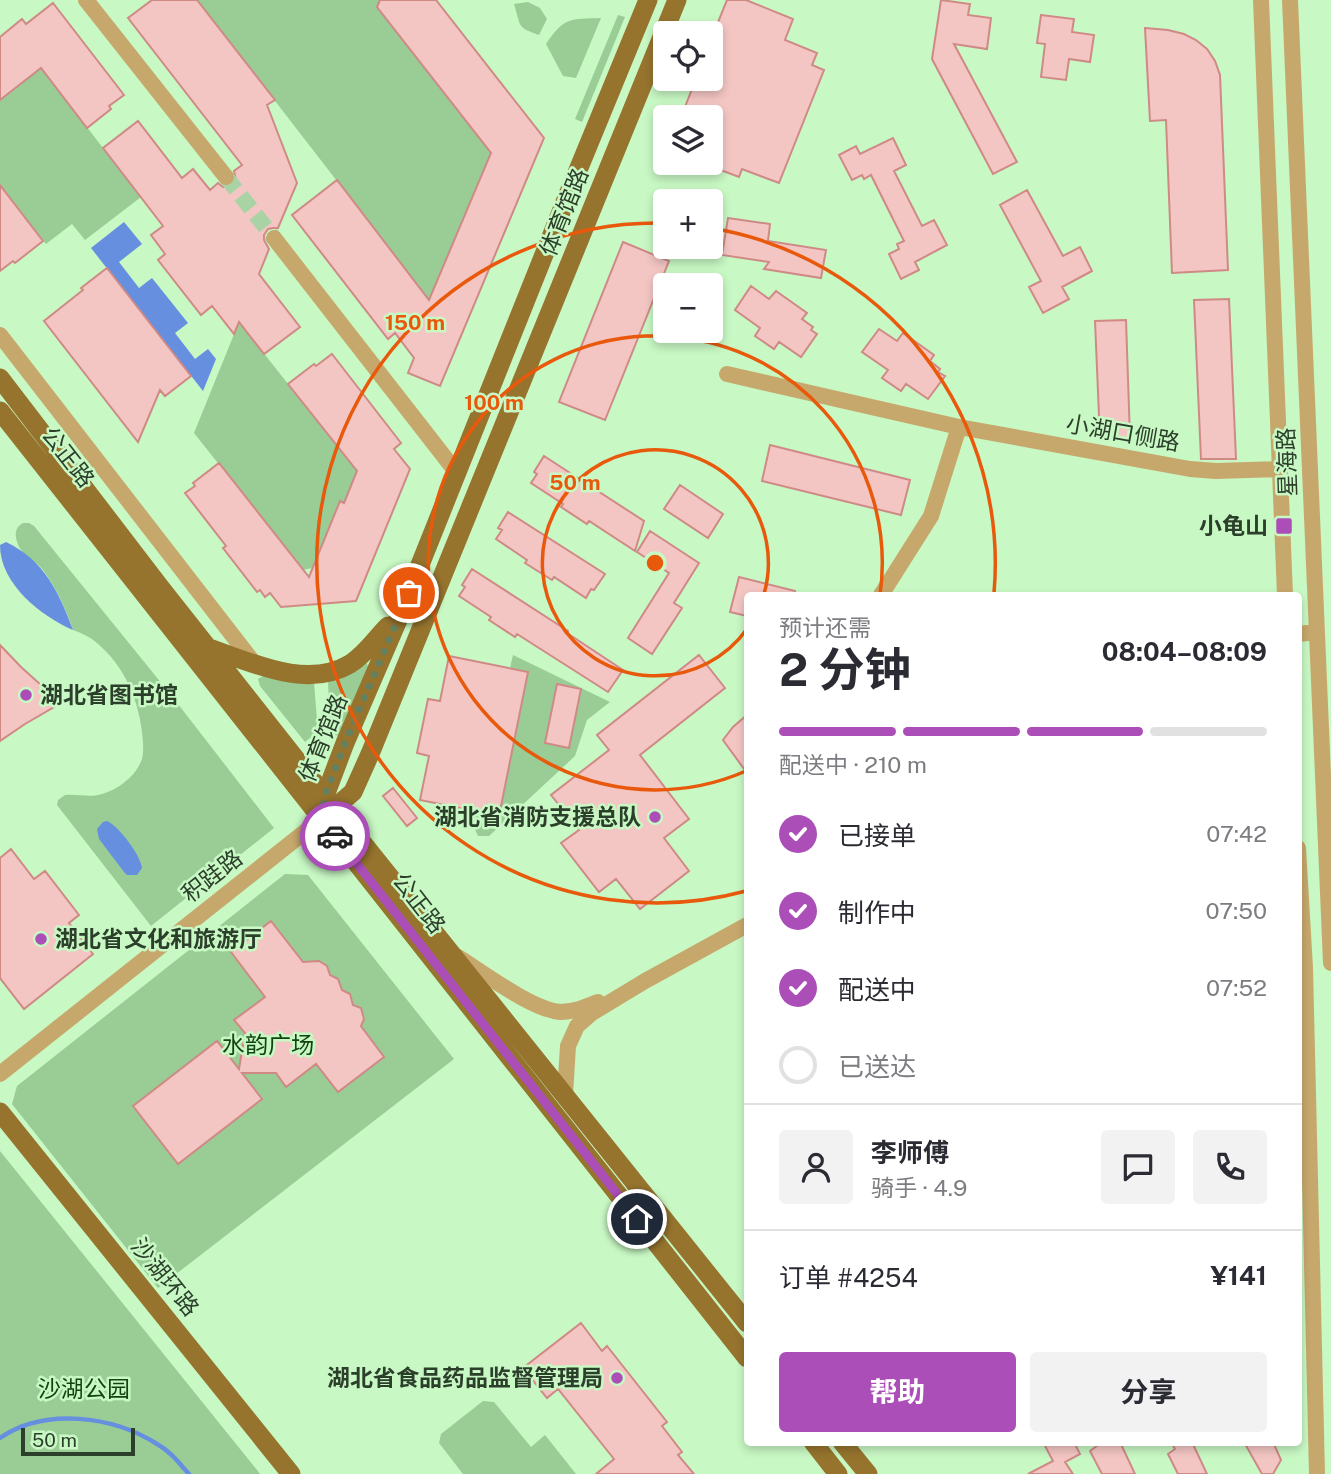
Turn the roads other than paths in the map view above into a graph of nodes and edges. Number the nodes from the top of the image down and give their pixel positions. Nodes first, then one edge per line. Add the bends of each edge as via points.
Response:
1 (86, 0) edge
2 (677, 0) edge
3 (1261, 0) edge
4 (1290, 0) edge
5 (645, 3) edge
6 (226, 177) tunnel mouth
7 (274, 239) tunnel mouth
8 (0, 335) edge
9 (727, 374) dead end
10 (0, 378) edge
11 (0, 411) edge
12 (958, 427) junction
13 (1280, 469) junction
14 (457, 473) junction
15 (883, 592) edge
16 (1285, 592) edge
17 (399, 617) junction
18 (1317, 632) junction
19 (1302, 634) edge
20 (209, 648) junction
21 (254, 663) junction
22 (327, 808) junction
23 (1302, 917) edge
24 (744, 927) edge
25 (451, 953) junction
26 (1331, 963) edge
27 (645, 981) junction
28 (0, 1074) edge
29 (565, 1095) junction
30 (0, 1112) edge
31 (744, 1319) edge
32 (744, 1354) edge
33 (816, 1446) edge
34 (845, 1446) edge
35 (291, 1474) edge
36 (838, 1474) edge
37 (868, 1474) edge
38 (1317, 1474) edge

1 - 6 street
2 - 22 main road, 体育馆路 via 370,754 353,792
3 - 13 street, 星海路
4 - 18 street, 星海路
5 - 14 main road, 体育馆路
7 - 14 street
8 - 21 street
9 - 12 street, 小湖口侧路
10 - 20 main road, 公正路
11 - 22 main road, 公正路
12 - 13 street, 小湖口侧路 via 1190,468
12 - 15 street via 931,516
13 - 16 street, 星海路
14 - 17 main road, 体育馆路
17 - 21 main road via 367,651 337,670 299,674
17 - 22 main road, 体育馆路 via 345,743
18 - 19 street
18 - 26 street, 星海路
20 - 21 main road
20 - 22 main road, 公正路
22 - 25 main road, 公正路
22 - 28 street, 积跬路
22 - 32 main road, 公正路
23 - 38 street
24 - 27 street
25 - 27 street via 528,1001 560,1012 585,1007
25 - 29 main road, 公正路
27 - 29 street via 577,1026 568,1046
29 - 31 main road, 公正路
30 - 35 main road, 沙湖环路
33 - 36 main road
34 - 37 main road

